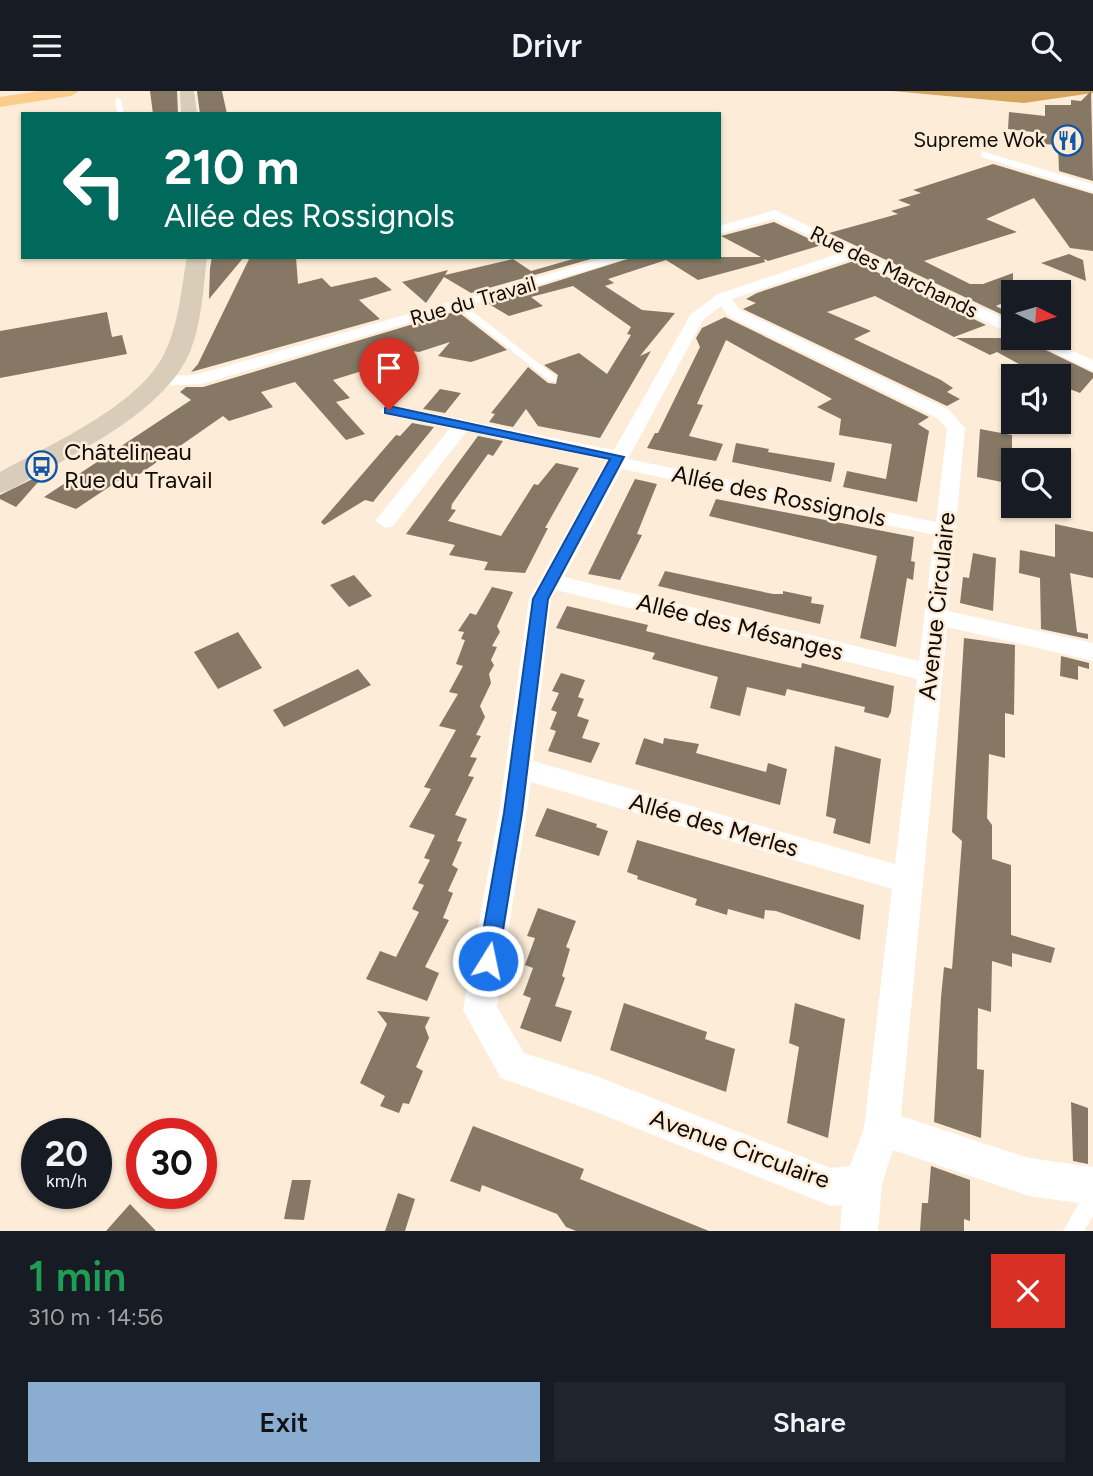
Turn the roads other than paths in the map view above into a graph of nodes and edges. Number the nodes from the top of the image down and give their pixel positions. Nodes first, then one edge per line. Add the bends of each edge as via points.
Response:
1 (36, 91) edge
2 (71, 91) edge
3 (187, 91) edge
4 (0, 97) edge
5 (118, 100) dead end
6 (0, 102) edge
7 (121, 112) edge
8 (189, 112) edge
9 (985, 154) dead end
10 (1093, 188) edge
11 (721, 229) edge
12 (854, 253) junction
13 (197, 259) edge
14 (618, 259) edge
15 (459, 305) junction
16 (729, 305) junction
17 (1001, 323) edge
18 (1058, 350) edge
19 (1093, 366) edge
20 (553, 379) dead end
21 (158, 381) junction
22 (389, 410) dead end
23 (461, 425) junction
24 (617, 456) junction
25 (0, 484) edge
26 (386, 521) dead end
27 (945, 524) junction
28 (550, 581) junction
29 (936, 616) junction
30 (1093, 652) edge
31 (930, 673) junction
32 (519, 768) junction
33 (909, 881) junction
34 (882, 1128) junction
35 (863, 1184) junction
36 (1093, 1186) edge
37 (1093, 1198) edge
38 (859, 1231) edge
39 (1073, 1231) edge

1 - 4 highway
2 - 6 highway
3 - 8 main road
5 - 7 lane
9 - 10 street
11 - 12 street, Rue des Marchands via 775,214
12 - 16 street, Avenue Circulaire
12 - 17 street, Rue des Marchands
13 - 21 main road via 180,345
14 - 15 street, Rue du Travail
15 - 20 lane
15 - 21 street, Rue du Travail via 196,380
16 - 24 street, Avenue Circulaire via 696,317
16 - 27 street, Avenue Circulaire via 943,414 956,428
18 - 19 street
21 - 25 main road via 127,406
22 - 23 street, Allée des Rossignols
23 - 24 street, Allée des Rossignols
23 - 26 street
24 - 27 street, Allée des Rossignols
24 - 28 street, Avenue Circulaire
27 - 29 street, Avenue Circulaire
28 - 31 street, Allée des Mésanges
28 - 32 street, Avenue Circulaire via 540,599
29 - 30 street
29 - 31 street, Avenue Circulaire
31 - 33 street, Avenue Circulaire
32 - 33 street, Allée des Merles
32 - 35 street, Avenue Circulaire via 480,1010 513,1066 831,1187
33 - 34 street, Avenue Circulaire
34 - 35 street, Avenue Circulaire
34 - 36 street via 1029,1177
35 - 38 street
37 - 39 lane

